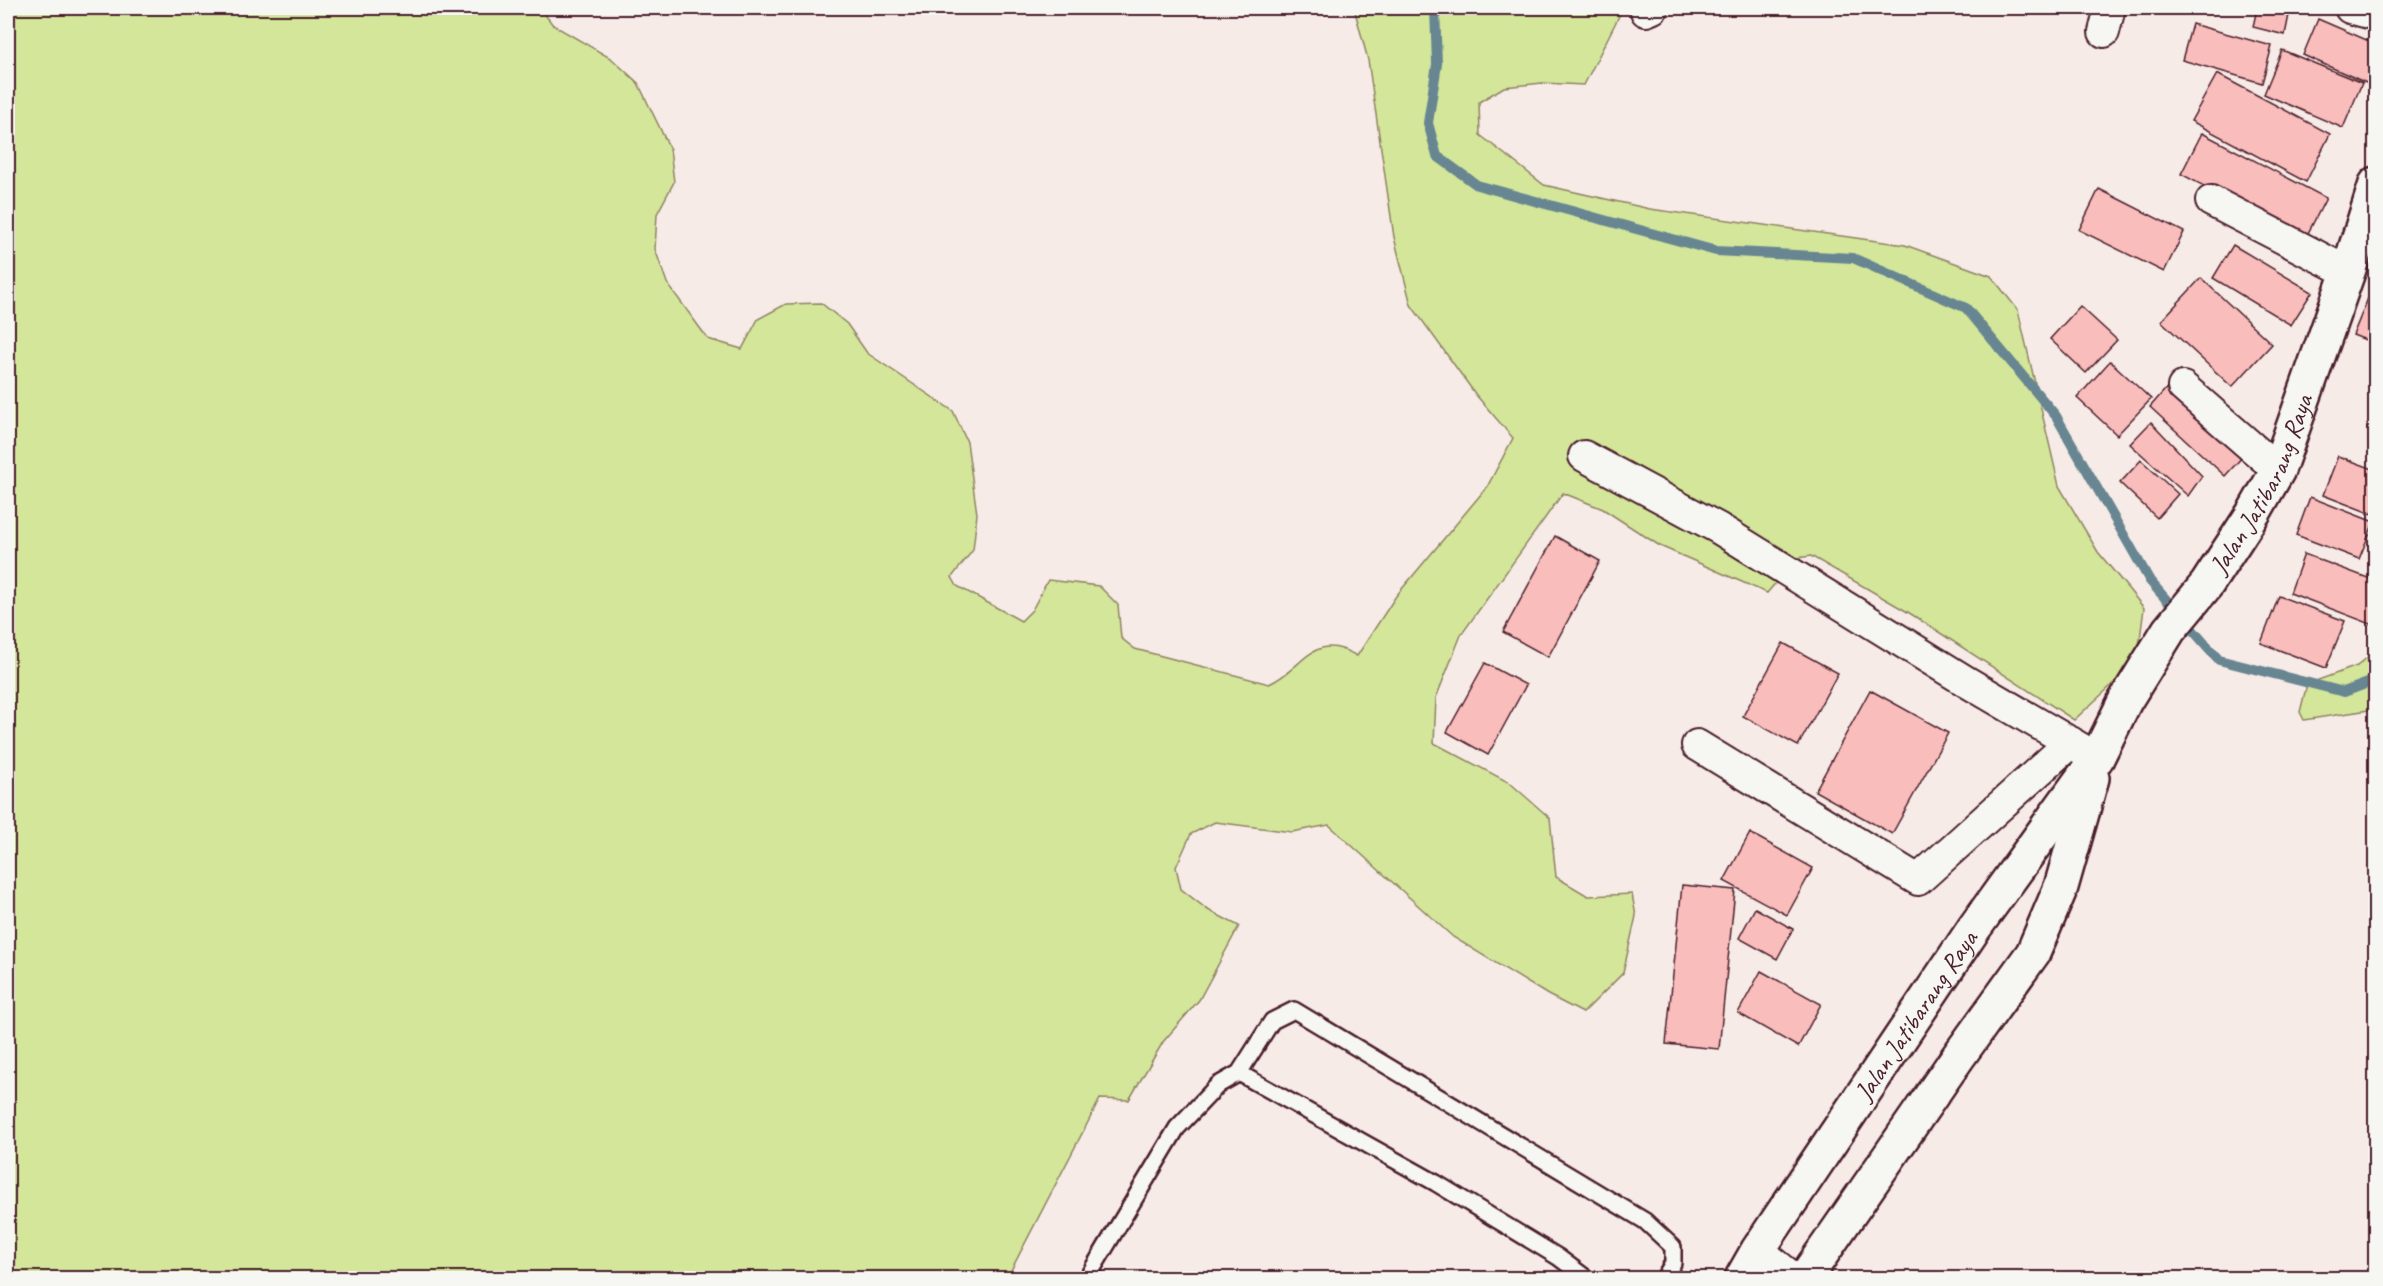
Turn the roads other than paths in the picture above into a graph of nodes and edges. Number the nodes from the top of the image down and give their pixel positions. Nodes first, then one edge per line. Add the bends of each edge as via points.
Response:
1 (2350, 8) edge
2 (2376, 15) edge
3 (2376, 184) edge
4 (2211, 201) dead end
5 (2367, 235) edge
6 (2348, 272) junction
7 (2183, 387) dead end
8 (1584, 456) dead end
9 (2278, 470) junction
10 (1697, 745) dead end
11 (2084, 750) junction
12 (1239, 1073) junction
13 (1758, 1250) junction
14 (1087, 1278) edge
15 (1586, 1278) edge
16 (1664, 1278) edge
17 (1742, 1278) edge
18 (1793, 1278) edge
19 (1805, 1278) edge

1 - 2 street
3 - 5 street, Jalan Jatibarang Raya
4 - 6 street
5 - 6 street, Jalan Jatibarang Raya
6 - 9 street, Jalan Jatibarang Raya
7 - 9 street
8 - 11 street via 1718,528
9 - 11 street, Jalan Jatibarang Raya via 2207,584 2169,630 2125,701
10 - 11 street via 1918,880
11 - 13 street, Jalan Jatibarang Raya via 1975,927
11 - 19 street, Jalan Jatibarang Raya via 2061,887 2033,953
12 - 14 lane via 1218,1085 1177,1128
12 - 15 lane via 1436,1183
12 - 16 lane via 1272,1022 1293,1010 1645,1221 1673,1247 1673,1263
13 - 17 street, Jalan Jatibarang Raya
13 - 18 street

